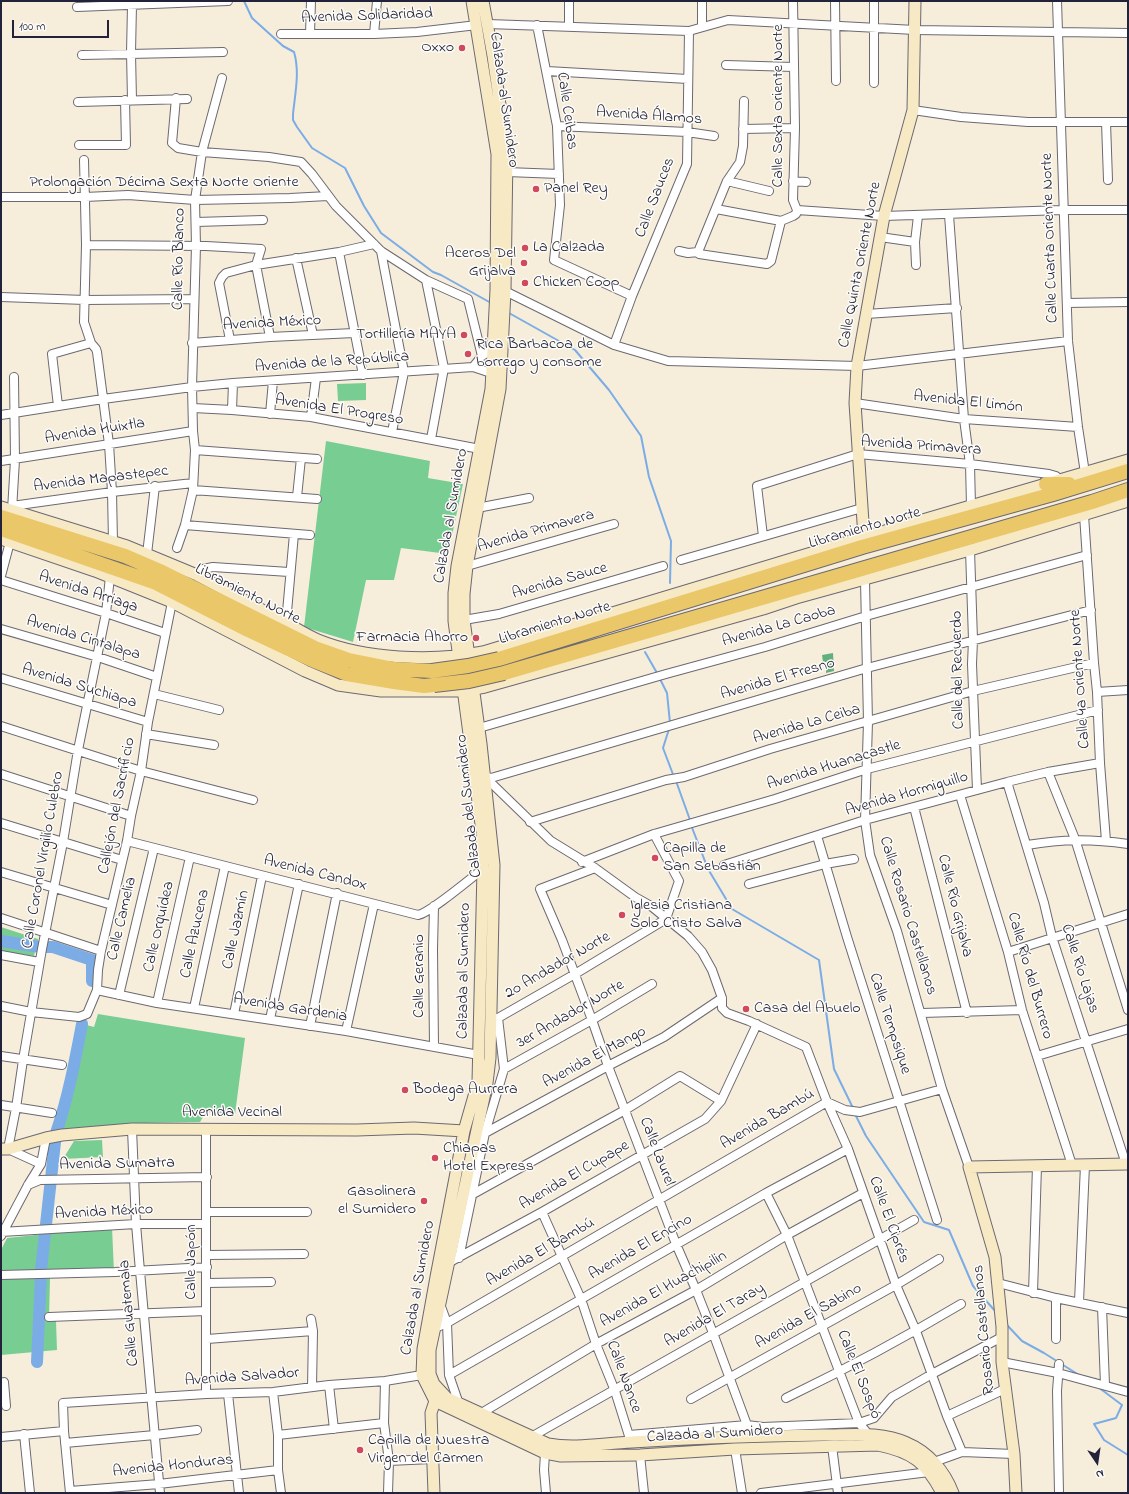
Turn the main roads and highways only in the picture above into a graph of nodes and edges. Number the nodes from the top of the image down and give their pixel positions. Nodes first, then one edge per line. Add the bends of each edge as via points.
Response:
1 (1128, 471) edge
2 (1084, 479) junction
3 (1046, 484) road end
4 (1128, 490) edge
5 (1092, 502) junction
6 (6, 510) edge
7 (1062, 521) road end
8 (52, 524) road end
9 (1, 529) edge
10 (63, 536) junction
11 (28, 548) road end
12 (66, 551) junction
13 (739, 575) road end
14 (716, 591) junction
15 (796, 598) road end
16 (724, 608) junction
17 (433, 678) junction

1 - 2 highway, Libramiento Norte
2 - 3 highway via 1066,484
2 - 14 highway, Libramiento Norte
4 - 5 highway, Libramiento Norte
5 - 7 highway
5 - 16 highway, Libramiento Norte
6 - 10 highway, Libramiento Norte
8 - 10 highway
9 - 12 highway, Libramiento Norte
10 - 17 highway, Libramiento Norte via 126,556 162,572 315,648 349,660
11 - 12 highway
12 - 17 highway, Libramiento Norte via 156,582 248,630 347,674 424,686
13 - 14 highway
14 - 17 highway, Libramiento Norte, bridge via 501,653
15 - 16 highway
16 - 17 highway, Libramiento Norte, bridge via 509,676 469,681

